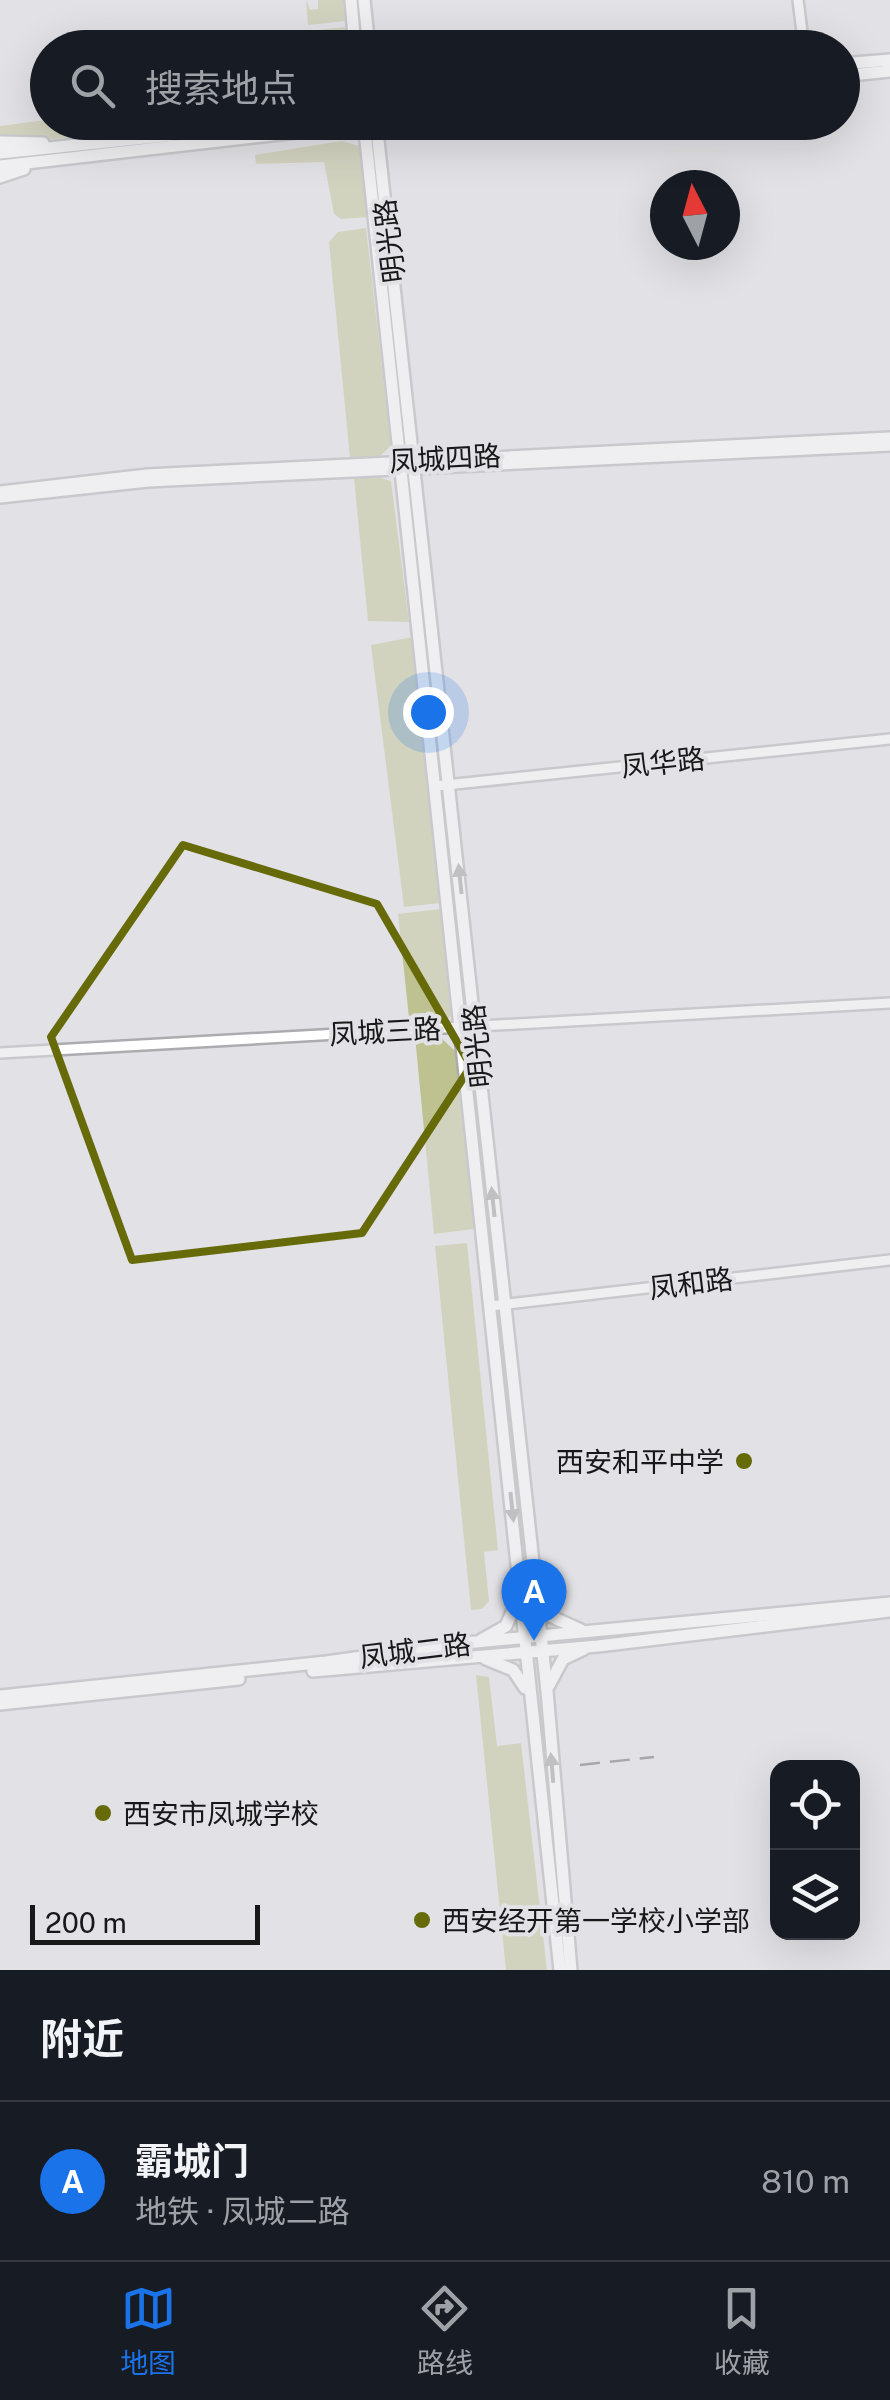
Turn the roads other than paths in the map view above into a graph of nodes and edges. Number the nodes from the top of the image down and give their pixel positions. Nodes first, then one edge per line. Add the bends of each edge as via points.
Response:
1 (351, 0) edge
2 (364, 0) edge
3 (798, 0) edge
4 (354, 30) edge
5 (367, 30) edge
6 (802, 30) edge
7 (890, 60) edge
8 (860, 62) edge
9 (890, 71) edge
10 (860, 74) edge
11 (125, 140) edge
12 (223, 140) edge
13 (372, 140) edge
14 (0, 142) edge
15 (77, 145) junction
16 (0, 153) edge
17 (50, 160) junction
18 (0, 166) edge
19 (0, 177) edge
20 (890, 437) edge
21 (890, 446) edge
22 (409, 465) junction
23 (0, 494) edge
24 (890, 739) edge
25 (443, 786) junction
26 (890, 1002) edge
27 (475, 1026) junction
28 (460, 1027) junction
29 (0, 1054) edge
30 (890, 1260) edge
31 (497, 1305) junction
32 (534, 1580) junction
33 (519, 1582) junction
34 (890, 1603) edge
35 (890, 1611) edge
36 (590, 1631) junction
37 (470, 1642) junction
38 (540, 1644) junction
39 (525, 1645) junction
40 (598, 1646) junction
41 (476, 1657) junction
42 (547, 1692) junction
43 (0, 1696) edge
44 (0, 1704) edge
45 (531, 1704) junction
46 (560, 1970) edge
47 (572, 1970) edge

1 - 4 main road
2 - 5 main road
3 - 6 street
7 - 8 main road
9 - 10 main road
11 - 15 main road
12 - 17 main road
13 - 22 main road, 明光路
14 - 15 main road
15 - 16 main road
17 - 18 main road
17 - 19 main road
20 - 22 street, 凤城四路
21 - 22 street, 凤城四路
22 - 23 street, 凤城四路 via 147,474
22 - 25 main road, 明光路
24 - 25 street, 凤华路
27 -> 25 main road, 明光路
25 - 28 main road, 明光路
26 - 27 street, 凤城三路
27 - 28 street, 凤城三路
31 -> 27 main road, 明光路
28 - 29 street, 凤城三路
28 - 31 main road, 明光路
30 - 31 street, 凤和路
31 - 32 main road, 明光路
31 -> 33 main road, 明光路
32 - 36 main road via 550,1616
32 - 38 main road, 明光路
33 - 37 main road via 510,1620 497,1633
33 - 39 main road, 明光路
34 - 36 main road, 凤城二路
35 - 40 main road, 凤城二路
36 - 38 main road, 凤城二路
37 - 39 main road, 凤城二路
37 - 43 main road, 凤城二路
38 - 39 main road, 凤城二路
38 - 40 main road, 凤城二路
38 - 42 main road, 明光路
39 - 41 main road, 凤城二路
39 - 45 main road, 明光路
40 - 42 main road via 563,1659
41 - 44 main road, 凤城二路
41 - 45 main road via 512,1670
47 -> 42 main road, 明光路
45 - 46 main road, 明光路

